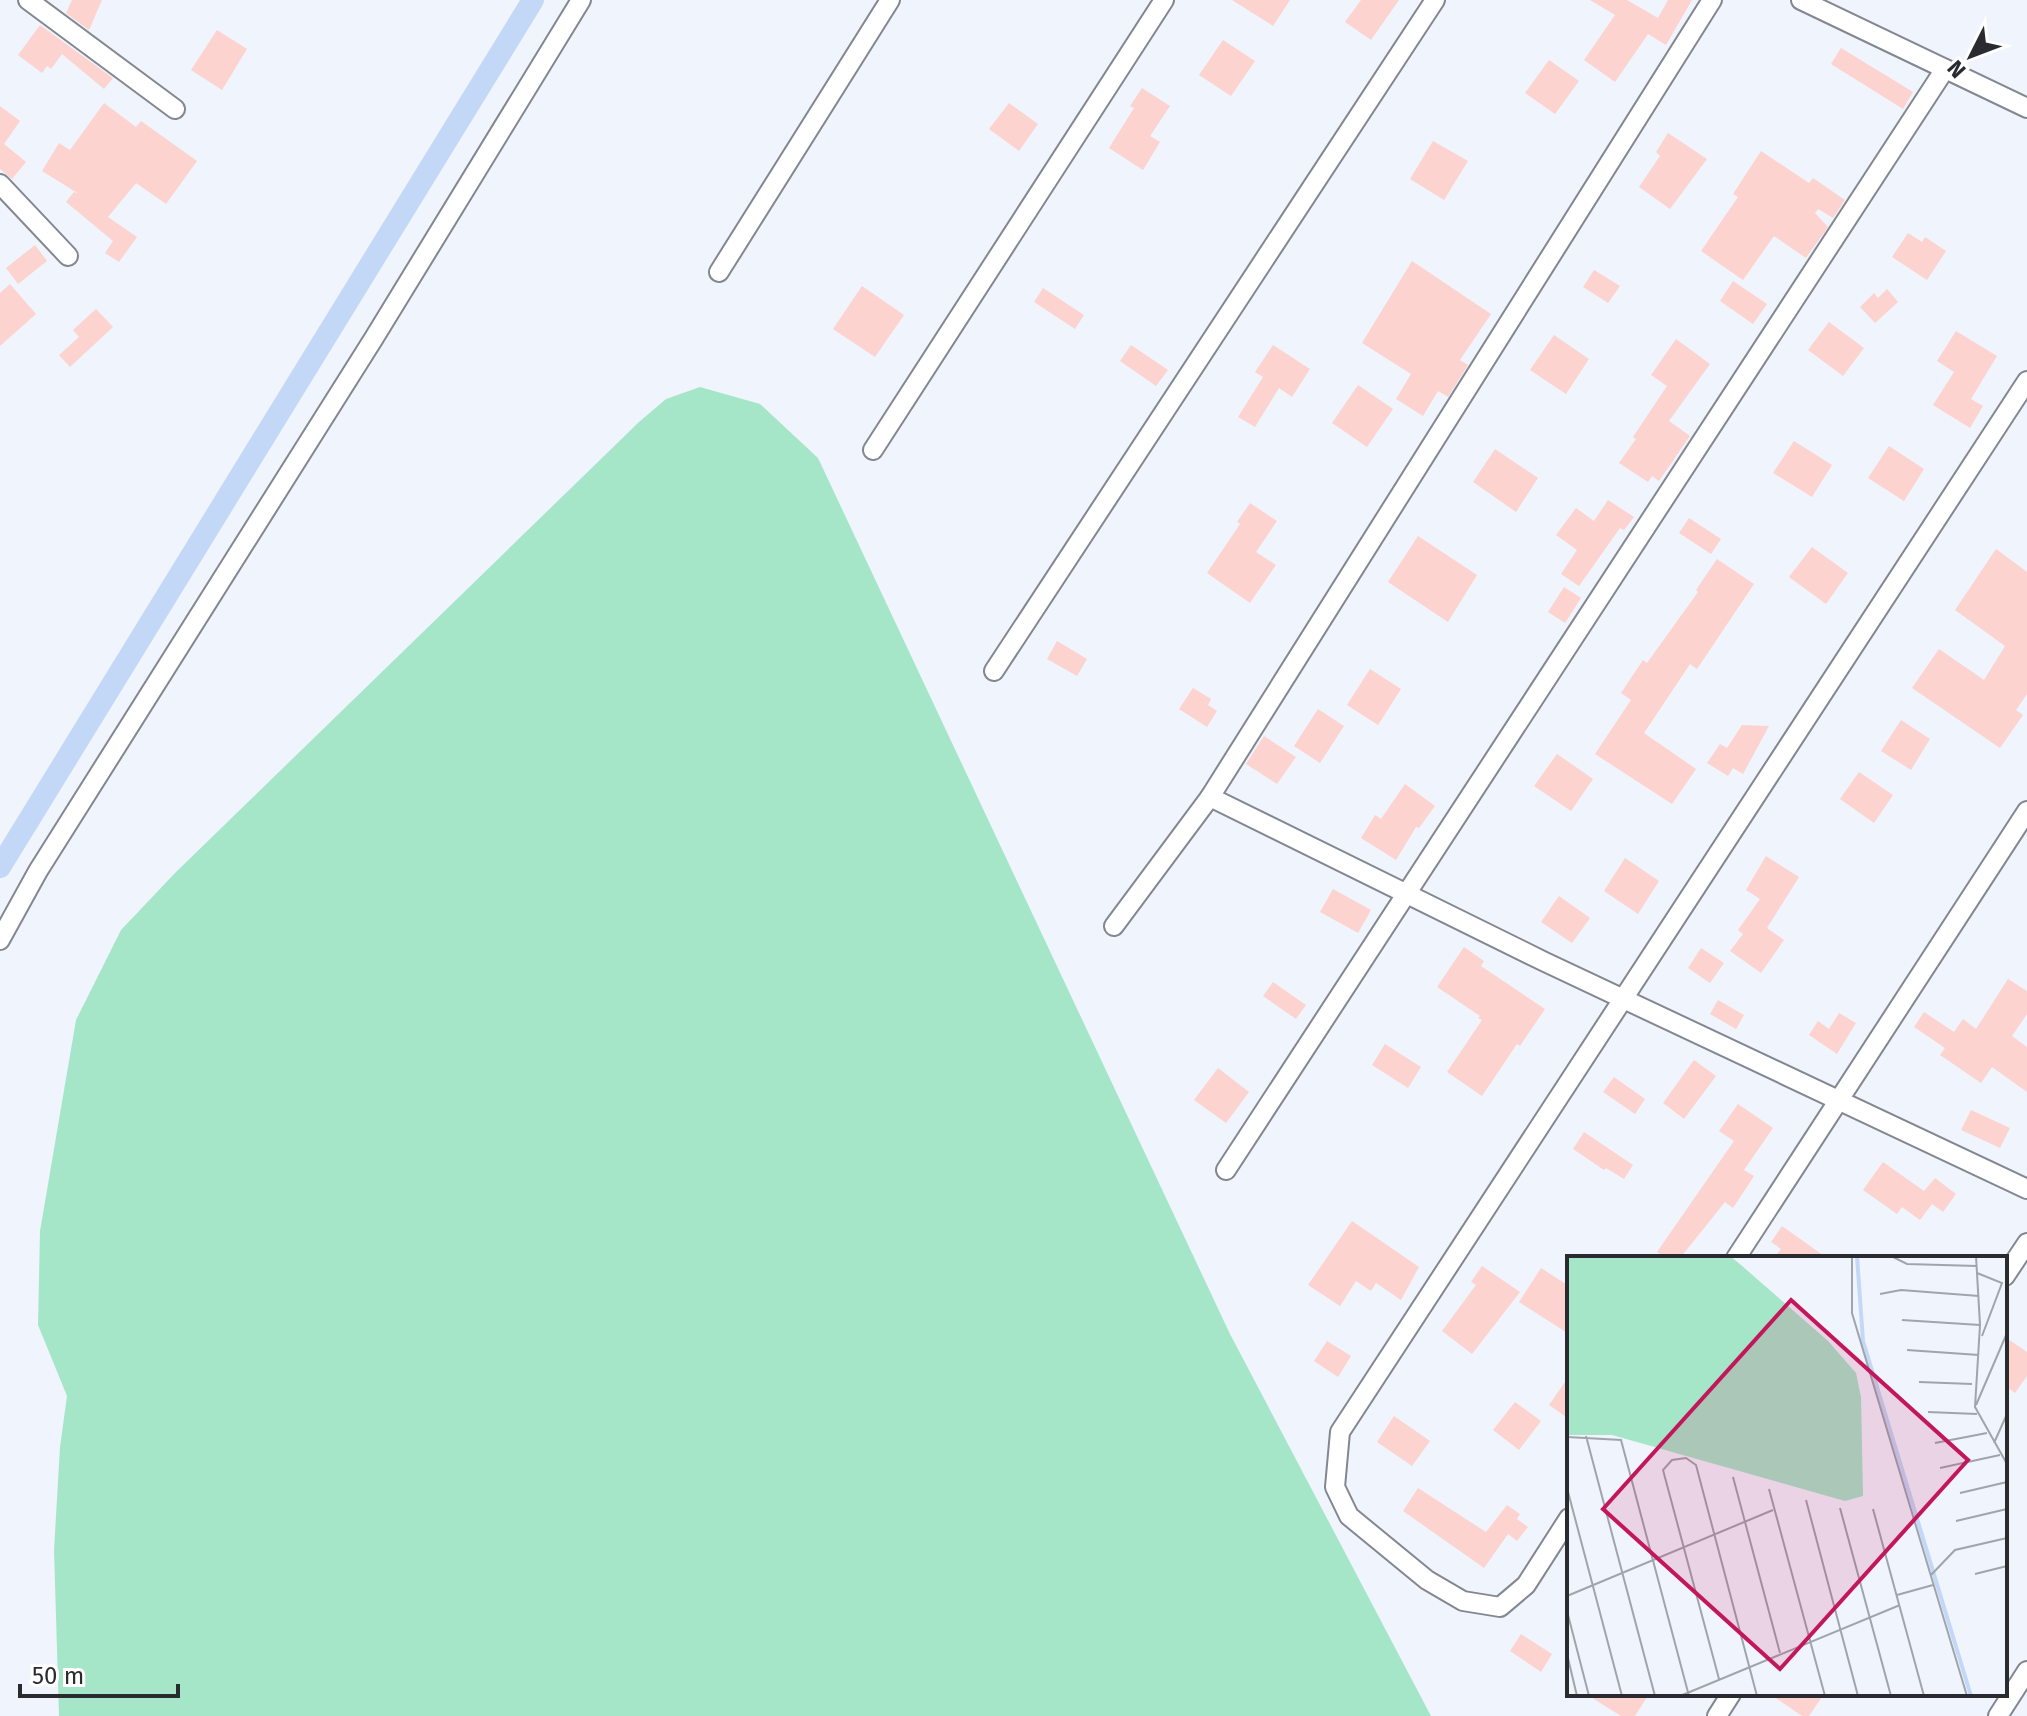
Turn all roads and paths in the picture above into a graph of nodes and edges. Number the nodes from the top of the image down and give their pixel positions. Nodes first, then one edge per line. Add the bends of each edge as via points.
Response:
1 (28, 0) edge
2 (581, 0) edge
3 (890, 0) edge
4 (1164, 0) edge
5 (1435, 0) edge
6 (1712, 0) edge
7 (1801, 0) edge
8 (1945, 69) junction
9 (2027, 108) edge
10 (175, 109) dead end
11 (0, 184) edge
12 (68, 256) dead end
13 (719, 272) dead end
14 (2027, 381) edge
15 (873, 450) dead end
16 (994, 671) dead end
17 (1210, 797) junction
18 (2027, 811) edge
19 (1406, 894) junction
20 (1114, 926) dead end
21 (0, 940) edge
22 (1624, 999) junction
23 (1838, 1100) junction
24 (1226, 1170) dead end
25 (2027, 1189) edge
26 (2027, 1243) edge
27 (1737, 1256) edge
28 (2007, 1273) edge
29 (1567, 1521) edge
30 (2027, 1671) edge
31 (1730, 1696) edge
32 (1717, 1716) edge
33 (1998, 1716) edge

1 - 10 street
2 - 21 street
3 - 13 street
4 - 15 street
5 - 16 street
6 - 17 street
7 - 8 street
8 - 9 street
8 - 19 street
11 - 12 street
14 - 22 street
17 - 19 street
17 - 20 street
18 - 23 street
19 - 22 street
19 - 24 street
22 - 23 street
22 - 29 street via 1340,1432 1335,1487 1349,1516 1427,1580 1463,1601 1500,1607 1526,1585
23 - 25 street
23 - 27 street
26 - 28 street
30 - 33 street
31 - 32 street

